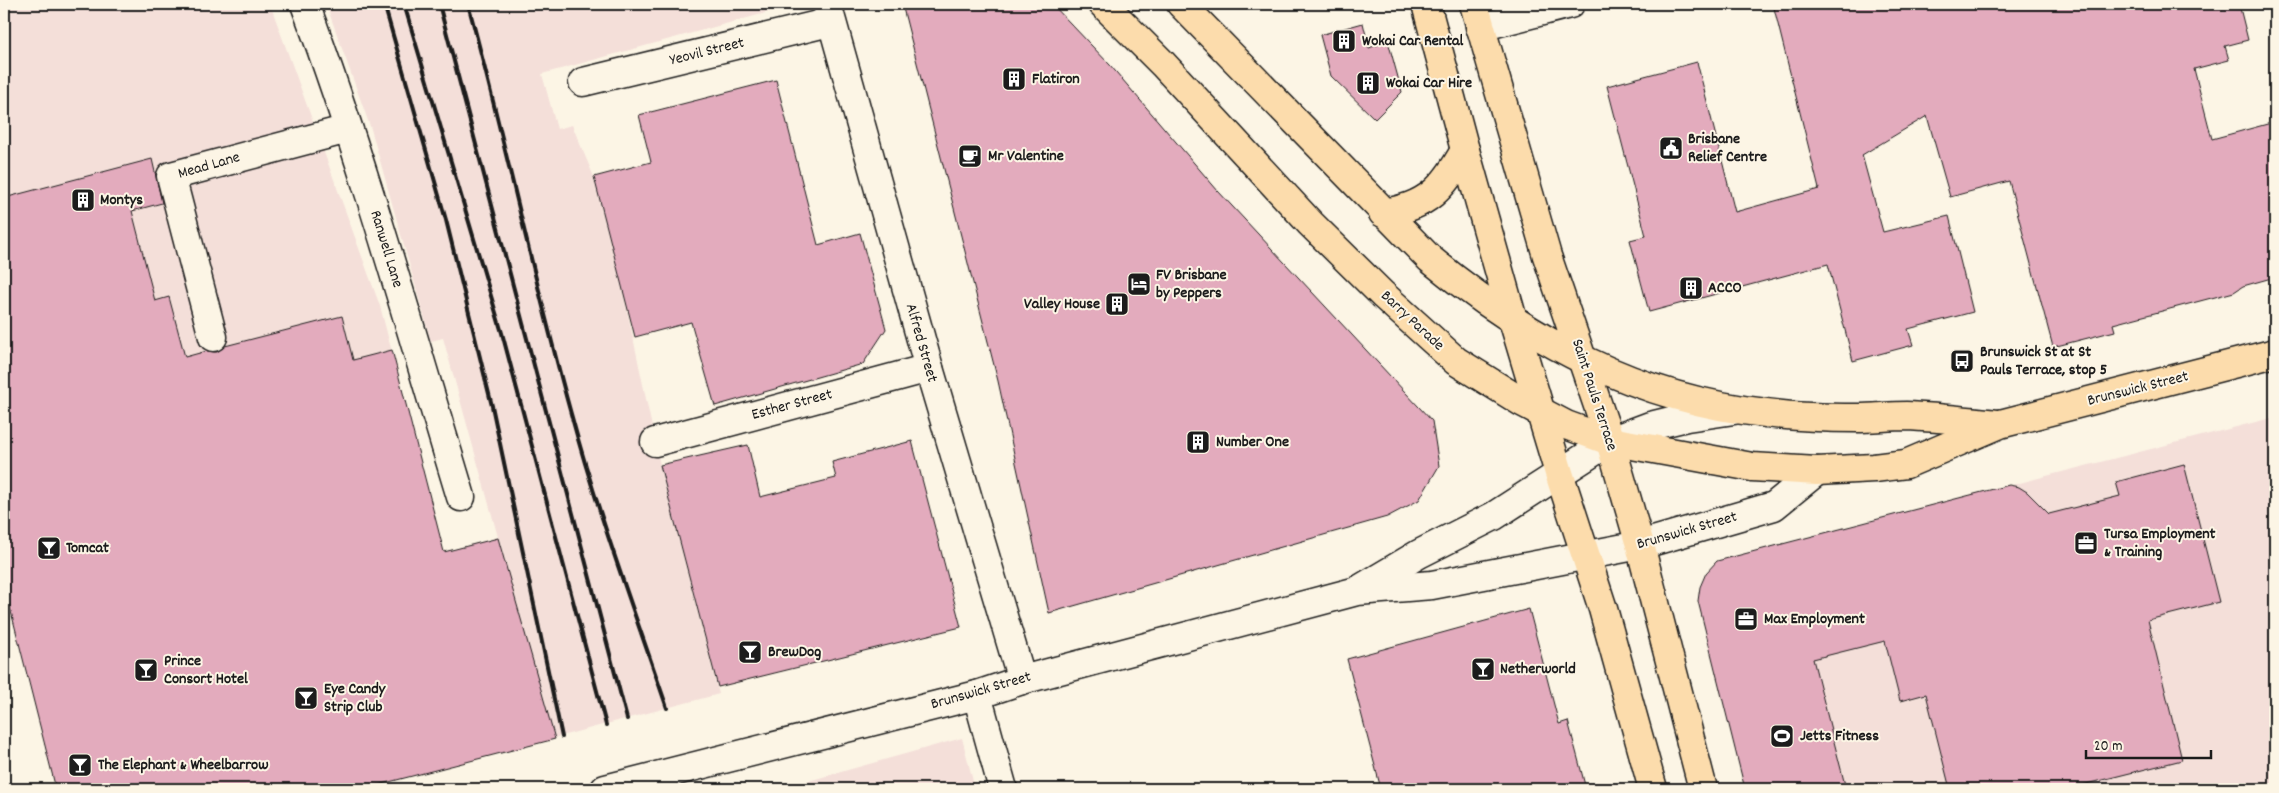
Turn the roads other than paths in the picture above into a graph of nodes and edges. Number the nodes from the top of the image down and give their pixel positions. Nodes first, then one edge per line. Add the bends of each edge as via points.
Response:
1 (305, 4) edge
2 (1103, 4) edge
3 (1181, 4) edge
4 (1426, 4) edge
5 (1570, 4) edge
6 (829, 13) edge
7 (1477, 15) edge
8 (583, 82) dead end
9 (348, 129) junction
10 (1464, 150) junction
11 (1383, 213) junction
12 (1513, 320) junction
13 (213, 337) dead end
14 (2275, 353) edge
15 (1584, 360) junction
16 (928, 368) junction
17 (1744, 410) junction
18 (1540, 412) junction
19 (2000, 424) junction
20 (1610, 441) junction
21 (654, 442) dead end
22 (1817, 471) junction
23 (1559, 473) junction
24 (461, 497) dead end
25 (1640, 545) junction
26 (1586, 556) junction
27 (1357, 591) junction
28 (1022, 680) junction
29 (977, 695) junction
30 (605, 789) edge
31 (1003, 789) edge
32 (1653, 789) edge
33 (1703, 789) edge

1 - 9 street, Ranwell Lane
2 - 18 highway, Barry Parade via 1310,223 1416,326 1467,369
3 - 11 highway
4 - 10 highway
5 - 7 street
6 - 8 street, Yeovil Street
6 - 16 street, Alfred Street
7 - 15 highway, Saint Pauls Terrace via 1547,256
9 - 13 street, Mead Lane via 171,176
9 - 24 street, Ranwell Lane
10 - 11 highway via 1434,194 1409,208
10 - 12 highway
11 - 12 highway via 1450,276
12 - 15 highway, Brunswick Street
12 - 18 highway
14 - 19 highway, Brunswick Street
15 - 17 highway, Brunswick Street via 1669,395
15 - 20 highway, Saint Pauls Terrace
16 - 21 street, Esther Street
16 - 28 street, Alfred Street
17 - 19 highway, Brunswick Street via 1828,418 1906,416
17 - 20 street, Brunswick Street via 1708,413 1666,422
18 - 20 highway, Barry Parade
18 - 23 highway
19 - 22 highway, Brunswick Street via 1906,464
20 - 22 highway, Barry Parade via 1752,467
20 - 23 street, Brunswick Street
20 - 25 highway, Saint Pauls Terrace
22 - 25 street, Brunswick Street via 1774,506
23 - 26 highway
23 - 27 street, Brunswick Street via 1494,516 1419,554
25 - 26 street, Brunswick Street
25 - 33 highway, Saint Pauls Terrace
26 - 27 street, Brunswick Street via 1412,588
26 - 32 highway
27 - 28 street, Brunswick Street
28 - 29 street, Brunswick Street
29 - 30 street, Brunswick Street
29 - 31 street

